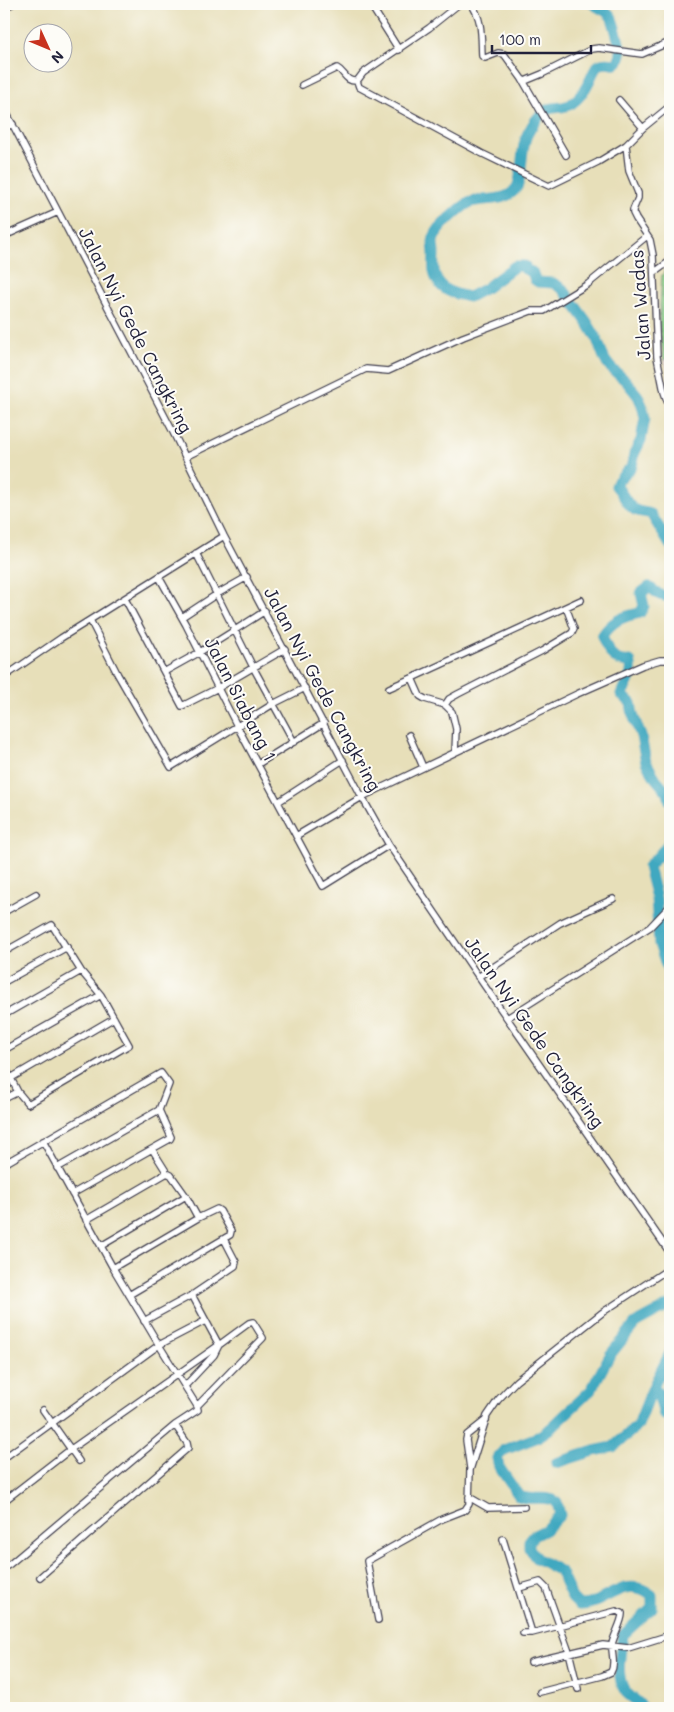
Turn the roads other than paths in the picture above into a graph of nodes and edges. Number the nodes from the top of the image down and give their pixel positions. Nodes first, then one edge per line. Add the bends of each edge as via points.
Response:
1 (12, 4) edge
2 (370, 4) edge
3 (460, 4) edge
4 (471, 4) edge
5 (4, 8) edge
6 (670, 42) edge
7 (399, 50) junction
8 (522, 79) junction
9 (357, 81) junction
10 (302, 85) dead end
11 (619, 100) dead end
12 (670, 106) edge
13 (4, 108) edge
14 (12, 124) junction
15 (4, 128) edge
16 (643, 128) junction
17 (626, 145) junction
18 (566, 155) dead end
19 (58, 212) junction
20 (4, 236) edge
21 (648, 236) junction
22 (670, 261) edge
23 (655, 272) junction
24 (670, 409) edge
25 (185, 457) junction
26 (224, 536) junction
27 (196, 553) junction
28 (159, 577) junction
29 (247, 577) junction
30 (217, 594) junction
31 (125, 599) junction
32 (581, 600) dead end
33 (566, 607) junction
34 (265, 611) junction
35 (182, 617) junction
36 (90, 620) junction
37 (235, 630) junction
38 (285, 649) junction
39 (200, 652) junction
40 (670, 660) edge
41 (253, 667) junction
42 (164, 672) junction
43 (4, 676) edge
44 (412, 678) junction
45 (218, 688) junction
46 (305, 688) junction
47 (390, 688) dead end
48 (273, 704) junction
49 (445, 706) junction
50 (324, 723) junction
51 (238, 726) junction
52 (409, 735) dead end
53 (294, 742) junction
54 (455, 752) junction
55 (343, 760) junction
56 (258, 764) junction
57 (423, 767) junction
58 (362, 797) junction
59 (278, 802) junction
60 (296, 836) junction
61 (389, 845) junction
62 (36, 894) dead end
63 (613, 899) dead end
64 (670, 906) edge
65 (4, 912) edge
66 (67, 947) junction
67 (4, 952) edge
68 (81, 971) junction
69 (478, 977) junction
70 (4, 982) edge
71 (101, 995) junction
72 (4, 1015) edge
73 (114, 1018) junction
74 (507, 1018) junction
75 (4, 1050) edge
76 (4, 1065) edge
77 (12, 1078) junction
78 (18, 1092) junction
79 (4, 1099) edge
80 (159, 1110) junction
81 (42, 1141) junction
82 (152, 1149) junction
83 (4, 1164) edge
84 (57, 1168) junction
85 (167, 1173) junction
86 (72, 1194) junction
87 (186, 1196) junction
88 (198, 1218) junction
89 (86, 1220) junction
90 (224, 1239) junction
91 (100, 1246) junction
92 (670, 1253) edge
93 (113, 1268) junction
94 (670, 1268) edge
95 (129, 1295) junction
96 (192, 1295) junction
97 (144, 1321) junction
98 (206, 1321) junction
99 (159, 1344) junction
100 (219, 1345) junction
101 (177, 1374) junction
102 (184, 1386) junction
103 (197, 1406) junction
104 (43, 1410) dead end
105 (486, 1420) junction
106 (51, 1422) junction
107 (175, 1425) junction
108 (71, 1449) junction
109 (4, 1458) edge
110 (79, 1461) dead end
111 (470, 1470) junction
112 (469, 1497) junction
113 (4, 1501) edge
114 (524, 1507) dead end
115 (503, 1539) dead end
116 (4, 1562) edge
117 (40, 1577) dead end
118 (519, 1588) junction
119 (378, 1620) dead end
120 (560, 1626) junction
121 (523, 1633) dead end
122 (532, 1633) junction
123 (670, 1635) edge
124 (615, 1647) junction
125 (569, 1652) junction
126 (532, 1662) dead end
127 (577, 1682) junction
128 (578, 1690) dead end
129 (540, 1692) dead end

1 - 5 street
2 - 7 street
3 - 7 street
4 - 8 street via 480,23 482,55 485,58 504,54
6 - 8 street via 642,54 592,49 529,80
7 - 9 street via 363,73
8 - 18 street
9 - 10 street via 347,79 337,68
9 - 17 street via 359,87 550,186
11 - 16 street
12 - 16 street
13 - 14 street, Jalan Nyi Gede Cangkring
14 - 15 street
14 - 19 street, Jalan Nyi Gede Cangkring
16 - 17 street
17 - 21 street, Jalan Wadas via 629,171 638,193 633,213
19 - 20 street
19 - 25 street, Jalan Nyi Gede Cangkring
21 - 23 street, Jalan Wadas
21 - 25 street via 572,296 544,311 531,311 463,337 388,371 366,369 358,372
22 - 23 street
23 - 24 street, Jalan Wadas via 657,357
25 - 26 street, Jalan Nyi Gede Cangkring
26 - 27 street
26 - 29 street, Jalan Nyi Gede Cangkring
27 - 28 street
27 - 30 street
28 - 31 street
28 - 35 street, Jalan Siabang 1
29 - 30 street
29 - 34 street, Jalan Nyi Gede Cangkring
30 - 35 street
30 - 37 street
31 - 36 street
31 - 42 street
32 - 33 street
33 - 44 street
33 - 49 street via 574,629 572,633 458,694
34 - 37 street
34 - 38 street, Jalan Nyi Gede Cangkring
35 - 39 street, Jalan Siabang 1
36 - 43 street
36 - 51 street via 170,766
37 - 39 street
37 - 41 street
38 - 41 street
38 - 46 street, Jalan Nyi Gede Cangkring
39 - 42 street
39 - 45 street, Jalan Siabang 1
40 - 54 street via 650,662
41 - 45 street
41 - 48 street
42 - 45 street via 182,706
44 - 47 street
44 - 49 street via 420,696
45 - 51 street, Jalan Siabang 1
46 - 48 street
46 - 50 street, Jalan Nyi Gede Cangkring
48 - 51 street
48 - 53 street
49 - 54 street via 454,716
50 - 53 street
50 - 55 street, Jalan Nyi Gede Cangkring
51 - 56 street, Jalan Siabang 1
52 - 57 street
53 - 56 street
54 - 57 street
55 - 58 street, Jalan Nyi Gede Cangkring
55 - 59 street
56 - 59 street, Jalan Siabang 1
57 - 58 street
58 - 60 street
58 - 61 street, Jalan Nyi Gede Cangkring
59 - 60 street, Jalan Siabang 1
60 - 61 street, Jalan Siabang 1 via 323,886
61 - 69 street, Jalan Nyi Gede Cangkring
62 - 65 street
63 - 69 street via 560,923
64 - 74 street via 650,927
66 - 67 street via 50,925
66 - 68 street
66 - 70 street
68 - 71 street
68 - 72 street
69 - 74 street, Jalan Nyi Gede Cangkring
71 - 73 street
71 - 75 street
73 - 77 street
73 - 78 street via 128,1047 28,1104
74 - 92 street, Jalan Nyi Gede Cangkring
76 - 77 street
77 - 78 street
78 - 79 street
80 - 81 street via 169,1084 161,1073
80 - 82 street via 171,1137
80 - 84 street
81 - 83 street
81 - 84 street
82 - 85 street
82 - 86 street
84 - 86 street
85 - 87 street
85 - 89 street
86 - 89 street
87 - 88 street
87 - 91 street
88 - 90 street via 218,1209 231,1231
88 - 93 street
89 - 91 street
90 - 95 street
90 - 96 street via 236,1264
91 - 93 street
93 - 95 street
94 - 105 street via 603,1312 516,1381 498,1400
95 - 97 street
96 - 97 street
96 - 98 street
97 - 99 street
98 - 99 street
98 - 100 street
99 - 101 street
99 - 106 street
100 - 101 street
100 - 102 street via 214,1355
100 - 103 street via 251,1322 262,1336 261,1341
101 - 102 street
101 - 108 street
102 - 103 street
103 - 107 street via 198,1410
104 - 106 street
105 - 111 street
105 - 111 street via 467,1434
106 - 108 street
106 - 109 street
107 - 116 street via 10,1564 7,1566
107 - 117 street via 188,1448
108 - 110 street
108 - 113 street
111 - 112 street
112 - 114 street via 488,1508
112 - 119 street via 467,1508 461,1512 442,1519 367,1561
115 - 118 street
118 - 120 street via 543,1583
118 - 122 street
120 - 122 street
120 - 124 street via 619,1612 622,1617 616,1629
120 - 125 street
121 - 122 street
123 - 124 street via 628,1648
124 - 125 street via 603,1645
124 - 127 street via 612,1672
125 - 126 street
125 - 127 street
127 - 128 street
127 - 129 street

